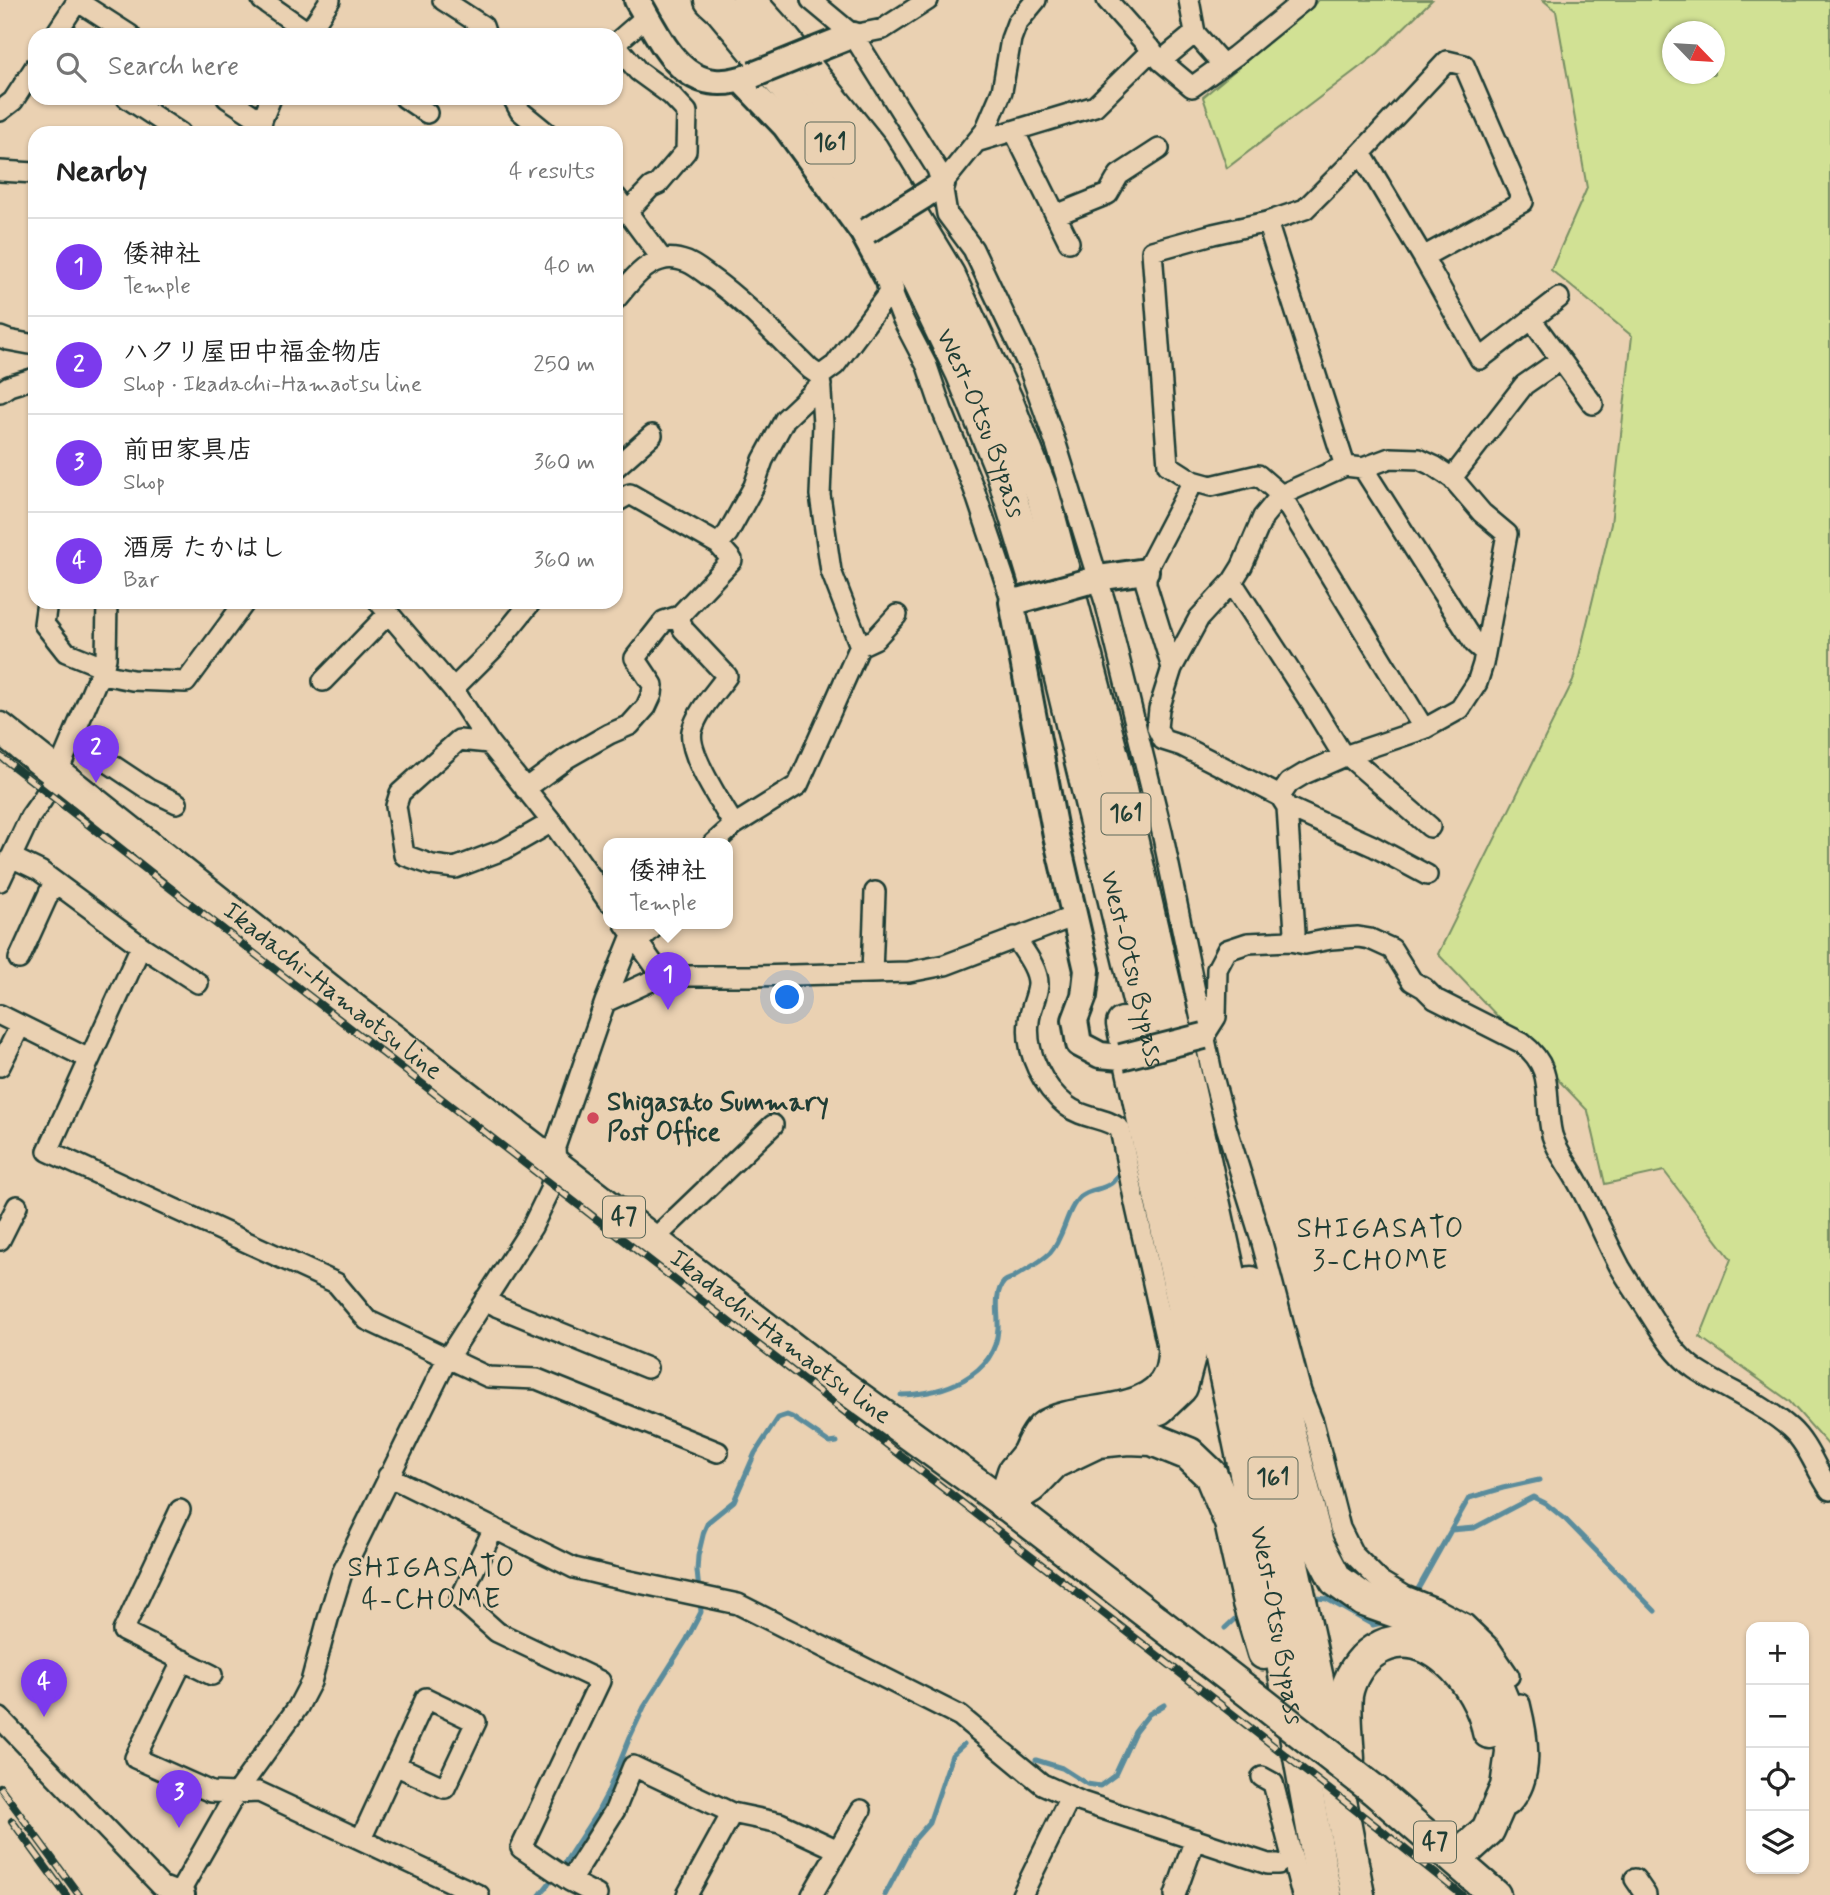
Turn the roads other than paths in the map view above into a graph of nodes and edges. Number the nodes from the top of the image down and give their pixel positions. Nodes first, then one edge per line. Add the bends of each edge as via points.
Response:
1 (77, 0) edge
2 (262, 0) edge
3 (330, 0) edge
4 (443, 0) edge
5 (711, 0) edge
6 (748, 0) edge
7 (811, 0) edge
8 (928, 0) edge
9 (1035, 0) edge
10 (1107, 0) edge
11 (1189, 0) edge
12 (1295, 3) edge
13 (642, 8) edge
14 (59, 28) edge
15 (119, 28) edge
16 (301, 28) edge
17 (313, 28) edge
18 (484, 28) edge
19 (1195, 33) junction
20 (623, 34) edge
21 (853, 35) junction
22 (623, 53) edge
23 (1157, 55) junction
24 (1223, 65) junction
25 (28, 77) edge
26 (747, 78) junction
27 (138, 105) edge
28 (235, 105) edge
29 (268, 105) edge
30 (415, 105) edge
31 (517, 105) edge
32 (0, 111) edge
33 (427, 113) dead end
34 (169, 126) edge
35 (258, 126) edge
36 (259, 126) edge
37 (538, 126) edge
38 (1014, 131) junction
39 (976, 142) junction
40 (1159, 149) dead end
41 (1361, 153) junction
42 (0, 171) edge
43 (28, 173) edge
44 (932, 191) junction
45 (623, 203) edge
46 (623, 205) edge
47 (1056, 215) junction
48 (1267, 222) junction
49 (865, 232) junction
50 (1069, 242) dead end
51 (1423, 257) junction
52 (662, 259) junction
53 (891, 290) junction
54 (623, 291) edge
55 (1559, 298) dead end
56 (1531, 319) junction
57 (0, 337) edge
58 (28, 344) edge
59 (1560, 360) junction
60 (28, 380) edge
61 (820, 380) junction
62 (0, 392) edge
63 (1593, 404) dead end
64 (652, 435) dead end
65 (623, 461) edge
66 (1354, 467) junction
67 (1452, 478) junction
68 (1193, 481) junction
69 (623, 493) edge
70 (1281, 495) junction
71 (718, 544) junction
72 (1146, 571) junction
73 (1092, 580) junction
74 (1232, 582) junction
75 (1017, 601) junction
76 (46, 609) edge
77 (107, 609) edge
78 (240, 609) edge
79 (382, 609) edge
80 (386, 609) edge
81 (525, 609) edge
82 (897, 615) dead end
83 (679, 616) junction
84 (860, 646) junction
85 (1485, 653) junction
86 (1172, 668) junction
87 (102, 674) junction
88 (323, 681) dead end
89 (453, 689) junction
90 (0, 728) edge
91 (1424, 729) junction
92 (1163, 740) junction
93 (72, 742) junction
94 (489, 743) junction
95 (1346, 756) junction
96 (1081, 761) junction
97 (57, 774) junction
98 (1149, 780) junction
99 (526, 789) junction
100 (1283, 802) junction
101 (177, 803) dead end
102 (552, 822) junction
103 (734, 825) junction
104 (1430, 827) dead end
105 (720, 838) edge
106 (11, 857) junction
107 (1427, 875) dead end
108 (0, 881) edge
109 (54, 881) junction
110 (875, 892) dead end
111 (603, 894) edge
112 (1075, 916) junction
113 (632, 934) edge
114 (1015, 937) junction
115 (1290, 942) junction
116 (141, 946) junction
117 (19, 959) dead end
118 (872, 973) junction
119 (662, 976) junction
120 (198, 983) dead end
121 (605, 1002) junction
122 (0, 1015) edge
123 (20, 1026) junction
124 (1204, 1036) junction
125 (89, 1059) junction
126 (0, 1066) edge
127 (772, 1125) dead end
128 (1199, 1136) junction
129 (556, 1165) junction
130 (17, 1206) dead end
131 (0, 1240) edge
132 (653, 1240) junction
133 (485, 1299) junction
134 (447, 1359) junction
135 (646, 1368) dead end
136 (718, 1452) dead end
137 (1014, 1472) junction
138 (388, 1476) junction
139 (1830, 1490) edge
140 (1004, 1503) junction
141 (180, 1510) dead end
142 (494, 1528) junction
143 (183, 1660) junction
144 (212, 1675) dead end
145 (2, 1725) edge
146 (396, 1765) junction
147 (236, 1794) junction
148 (1070, 1797) junction
149 (861, 1810) dead end
150 (732, 1813) junction
151 (1494, 1820) junction
152 (361, 1839) junction
153 (1195, 1839) junction
154 (838, 1850) junction
155 (1350, 1850) junction
156 (1455, 1859) junction
157 (1278, 1864) junction
158 (570, 1881) junction
159 (179, 1894) edge
160 (479, 1895) edge
161 (597, 1895) edge
162 (687, 1895) edge
163 (812, 1895) edge
164 (1022, 1895) edge
165 (1175, 1895) edge
166 (1290, 1895) edge
167 (1302, 1895) edge
168 (1325, 1895) edge
169 (1358, 1895) edge
170 (1495, 1895) edge

1 - 14 street
1 - 15 street
2 - 16 street
3 - 17 street
4 - 18 street
5 - 96 highway, West-Otsu Bypass / 161 via 850,169 920,285 1002,470 1046,616
6 - 128 highway, West-Otsu Bypass / 161 via 872,150 948,275 1006,400 1043,495 1077,620
7 - 21 street
8 - 21 street via 883,29
9 - 39 street via 1017,23 1002,91
10 - 23 street
11 - 19 street
12 - 24 street
13 - 20 street
13 - 26 street via 666,51 684,70 716,82
19 - 23 street
19 - 24 street
21 - 26 street, bridge
21 - 44 street via 937,169
22 - 45 street via 687,112 686,151 658,184
23 - 24 street via 1192,87
23 - 38 street via 1095,106
25 - 32 street via 13,101
26 - 49 street
27 - 34 street
28 - 35 street
29 - 36 street
30 - 33 street
31 - 37 street
38 - 39 street
38 - 47 street
39 - 44 street
40 - 47 street via 1119,175 1108,194
41 - 48 street via 1305,209
41 - 51 street
41 - 51 street via 1447,61 1464,65 1523,202
42 - 43 street
44 - 49 street, bridge
44 - 73 street via 973,249 1028,365 1056,444
46 - 52 street
47 - 50 street
48 - 66 street
48 - 68 street via 1152,251 1168,465
49 - 53 street
51 - 56 street via 1480,359
52 - 54 street via 640,272
52 - 61 street via 690,262 717,282
53 - 61 street
53 - 75 street via 927,366
55 - 56 street
56 - 59 street
57 - 58 street
59 - 63 street
59 - 67 street via 1524,385
60 - 62 street
61 - 71 street via 785,419 754,486
61 - 84 street via 820,495 831,571
64 - 65 street
66 - 67 street via 1390,458 1419,459
66 - 70 street
66 - 85 street
67 - 85 street via 1507,534
68 - 70 street via 1212,486 1258,475
68 - 72 street
69 - 71 street
70 - 74 street via 1262,517
70 - 91 street
71 - 83 street via 732,560
72 - 73 street
72 - 86 street
73 - 75 street, bridge
73 - 98 street
74 - 86 street via 1199,618
74 - 95 street
75 - 112 street via 1056,836
76 - 87 street via 44,624 66,652 98,665
77 - 87 street
78 - 87 street via 186,682
79 - 88 street
80 - 89 street
81 - 89 street
82 - 84 street via 875,639
83 - 99 street via 664,621 635,658 653,685 646,707 631,725 567,758
83 - 103 street via 683,629 727,676 701,711 691,741
84 - 103 street via 798,785
85 - 91 street via 1477,683 1460,709
86 - 92 street via 1159,709 1157,728
87 - 93 street
89 - 94 street
90 - 97 main road, Ikadachi-Hamaotsu line / 47
91 - 95 street
92 - 98 street
92 - 100 street
93 - 97 street
93 - 101 street
94 - 99 street
94 - 102 street via 459,740 400,793 396,806 404,855 455,868 505,849
95 - 100 street via 1289,783
95 - 104 street
96 - 137 highway via 1083,843 1184,1306 1190,1353 1181,1387 1159,1408 1060,1435 1032,1450
96 - 168 highway, West-Otsu Bypass / 161 via 1216,1329 1266,1569
97 - 106 street
97 - 129 main road, Ikadachi-Hamaotsu line / 47
98 - 124 street
99 - 102 street
100 - 107 street
100 - 115 street via 1295,932
102 - 111 street
103 - 105 street
106 - 108 street
106 - 109 street
109 - 116 street
109 - 117 street
110 - 118 street
112 - 114 street
112 - 124 street, bridge via 1087,970 1084,996 1074,1020 1079,1044 1100,1055 1121,1057
113 - 119 street
113 - 121 street
114 - 118 street via 945,965
114 - 137 street via 1038,984 1028,1024 1039,1071 1055,1095 1077,1113 1120,1129 1168,1350 1164,1373 1149,1392 1117,1403 1062,1412 1039,1423
115 - 124 street via 1248,943 1227,950 1217,969 1216,1017
115 - 139 street via 1370,939 1392,949 1412,981 1435,999 1531,1050 1548,1083 1552,1135 1562,1158 1621,1269 1662,1333 1694,1368 1792,1429
116 - 120 street
116 - 125 street
118 - 119 street
119 - 121 street
121 - 129 street via 555,1147
122 - 123 street
123 - 125 street
123 - 126 street
124 - 151 street via 1340,1528 1353,1554 1380,1581 1474,1632 1509,1676 1520,1704 1528,1739 1527,1766 1518,1797
125 - 134 street via 48,1151 336,1283 367,1320
127 - 132 street
128 - 151 highway via 1254,1292 1317,1544 1336,1580 1364,1600 1432,1624 1464,1644 1492,1676 1509,1717 1512,1752 1507,1787
128 - 155 highway, West-Otsu Bypass / 161
129 - 132 main road, Ikadachi-Hamaotsu line / 47
129 - 133 street via 553,1184 532,1227
130 - 131 street
132 - 140 main road, Ikadachi-Hamaotsu line / 47
133 - 134 street
133 - 135 street
134 - 136 street via 488,1377 537,1379
134 - 138 street
137 - 140 highway
138 - 142 street
138 - 147 street via 342,1573 311,1682
140 - 156 main road, Ikadachi-Hamaotsu line / 47, bridge via 1374,1790
140 - 168 highway via 1031,1486 1055,1462 1098,1441 1152,1439 1189,1454 1211,1475 1231,1523
141 - 143 street via 123,1631
142 - 148 street via 574,1568 738,1604 960,1716 1042,1784
142 - 158 street via 460,1599 497,1632 600,1681 521,1848
143 - 144 street
143 - 147 street via 135,1758 211,1792
145 - 159 street via 161,1886
146 - 146 street via 426,1698 476,1723 445,1788
146 - 152 street
147 - 152 street via 258,1792
147 - 159 street
148 - 153 street
148 - 164 street
149 - 154 street
150 - 154 street via 780,1823
150 - 158 street via 633,1766 615,1810
150 - 162 street
151 - 156 highway
152 - 160 street
153 - 157 street
153 - 165 street
154 - 163 street
155 - 156 highway via 1346,1694 1367,1656 1384,1644 1402,1640 1423,1644 1442,1655 1477,1695 1487,1722 1491,1774 1483,1803
155 - 169 highway, West-Otsu Bypass / 161
156 - 170 main road, Ikadachi-Hamaotsu line / 47
157 - 166 street via 1284,1867
157 - 167 street via 1279,1847 1262,1777 1273,1783
158 - 161 street

